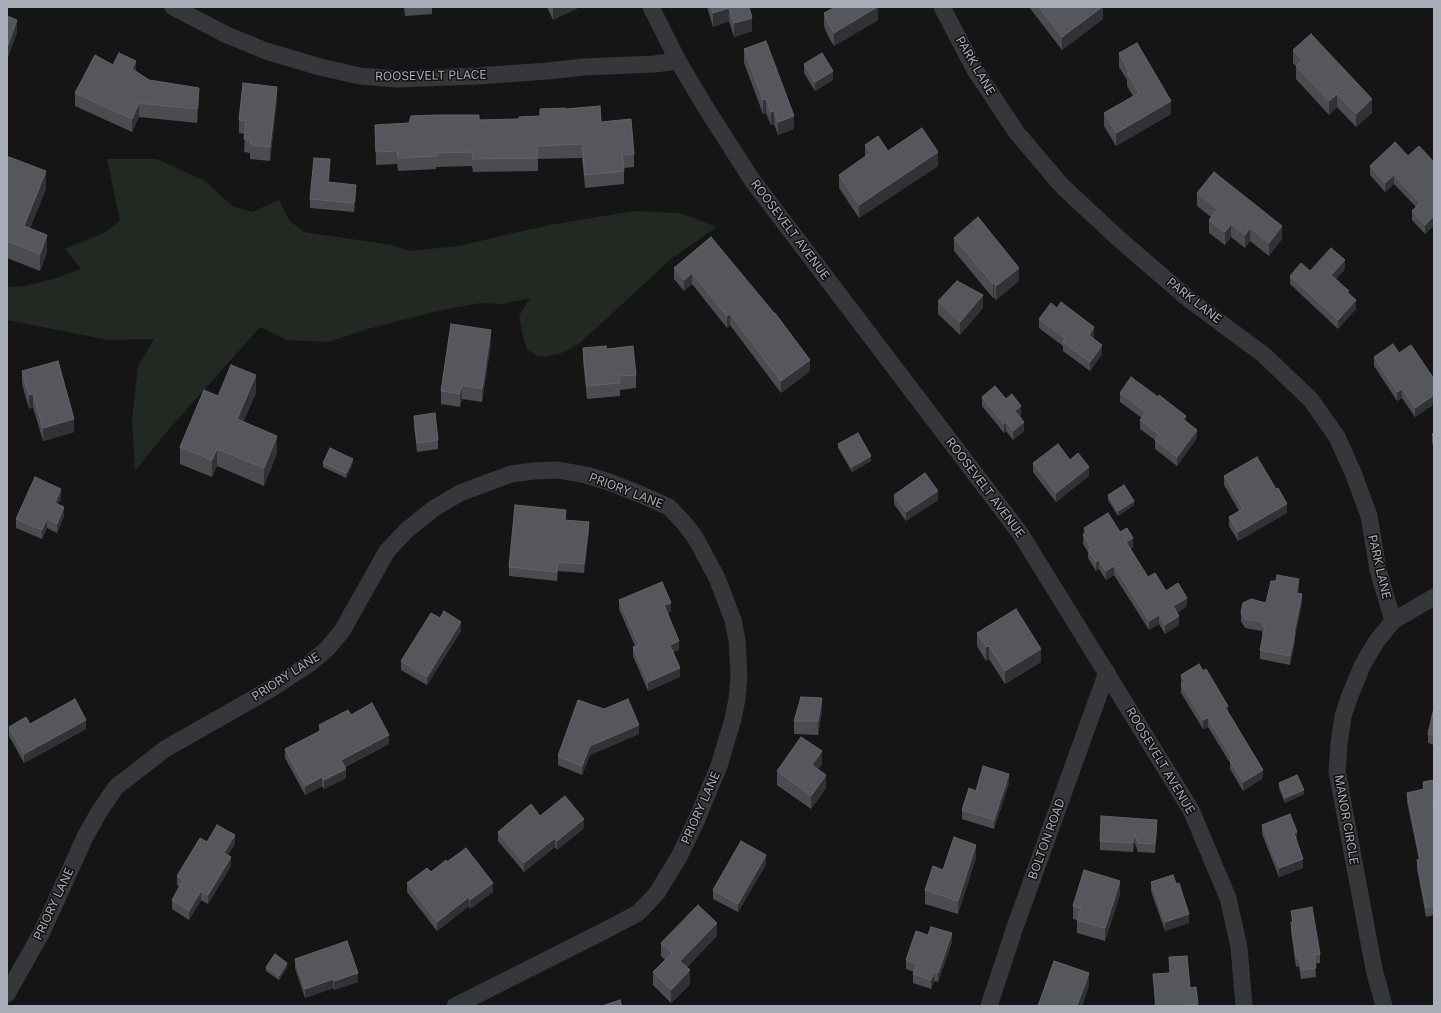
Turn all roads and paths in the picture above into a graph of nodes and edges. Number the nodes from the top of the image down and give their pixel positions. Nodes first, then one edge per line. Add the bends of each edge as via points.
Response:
1 (173, 7) edge
2 (651, 7) edge
3 (942, 7) edge
4 (678, 62) junction
5 (1434, 597) edge
6 (1393, 621) junction
7 (1107, 672) junction
8 (7, 994) edge
9 (455, 1006) edge
10 (989, 1006) edge
11 (1244, 1006) edge
12 (1384, 1006) edge

1 - 4 street, ROOSEVELT PLACE via 227,35 266,51 360,76 397,79 477,76
2 - 4 street, ROOSEVELT AVENUE
3 - 6 street, PARK LANE via 974,70 1013,127 1062,186 1191,301 1264,355 1311,400 1337,437 1354,475 1369,516 1378,570
4 - 7 street, ROOSEVELT AVENUE via 752,180 1020,533
5 - 6 street, MANOR CIRCLE
6 - 12 street, MANOR CIRCLE via 1376,642 1362,666 1349,698 1339,744 1337,771 1374,968
7 - 10 street, BOLTON ROAD
7 - 11 street, ROOSEVELT AVENUE via 1191,810 1228,898 1239,947
8 - 9 street, PRIORY LANE via 42,932 84,837 116,787 165,750 274,686 327,649 342,630 387,551 407,530 433,509 460,492 511,474 558,470 586,475 642,494 669,507 695,538 718,578 733,620 739,676 733,719 720,766 679,857 657,893 638,913

